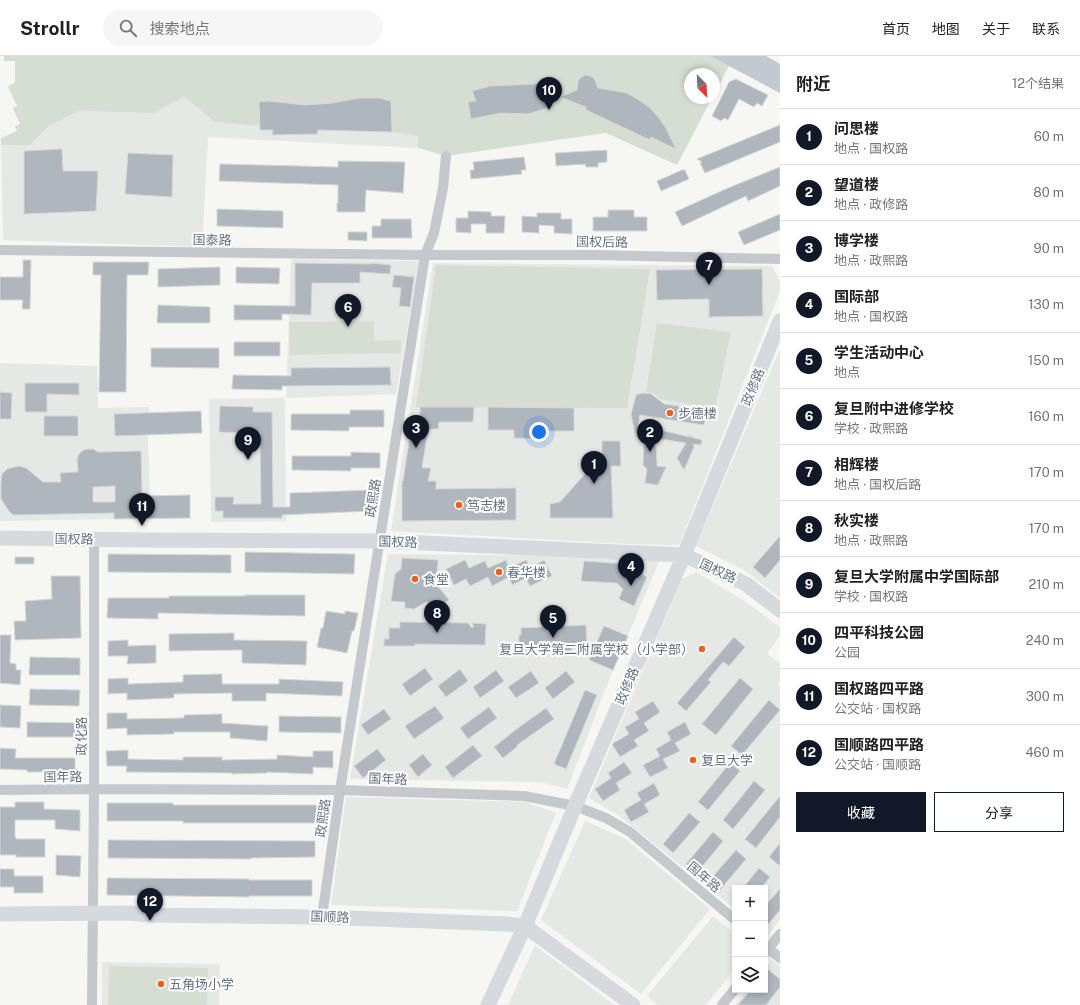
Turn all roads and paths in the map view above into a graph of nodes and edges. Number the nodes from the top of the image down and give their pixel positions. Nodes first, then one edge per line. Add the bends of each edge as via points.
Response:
1 (446, 156) dead end
2 (0, 250) edge
3 (424, 255) junction
4 (780, 259) edge
5 (780, 321) edge
6 (0, 538) edge
7 (94, 540) junction
8 (380, 541) junction
9 (684, 555) junction
10 (780, 610) edge
11 (94, 789) junction
12 (0, 790) edge
13 (340, 790) junction
14 (575, 806) junction
15 (0, 914) edge
16 (93, 914) junction
17 (322, 917) junction
18 (732, 917) edge
19 (525, 926) junction
20 (780, 934) edge
21 (768, 947) edge
22 (768, 950) edge
23 (780, 958) edge
24 (732, 993) edge
25 (92, 1005) edge
26 (488, 1005) edge
27 (633, 1005) edge
28 (722, 1005) edge

1 - 3 street, 政熙路 via 443,188 434,232
2 - 3 street, 国泰路
3 - 4 street, 国权后路
3 - 8 street, 政熙路
5 - 9 street, 政修路
6 - 7 street, 国权路
7 - 8 street, 国权路
7 - 11 street, 政化路
8 - 9 street, 国权路
8 - 13 street, 政熙路
9 - 10 street, 国权路 via 746,584
9 - 14 street, 政修路
11 - 12 street, 国年路
11 - 13 street, 国年路
11 - 16 street, 政化路
13 - 14 street, 国年路 via 524,796
13 - 17 street, 政熙路
14 - 18 street, 国年路 via 606,818 630,832
14 - 19 street, 政修路
15 - 16 street, 国顺路
16 - 17 street, 国顺路
16 - 25 street, 政化路
17 - 19 street, 国顺路
19 - 26 street, 政修路
19 - 27 street
20 - 21 street
22 - 23 street
24 - 28 street

